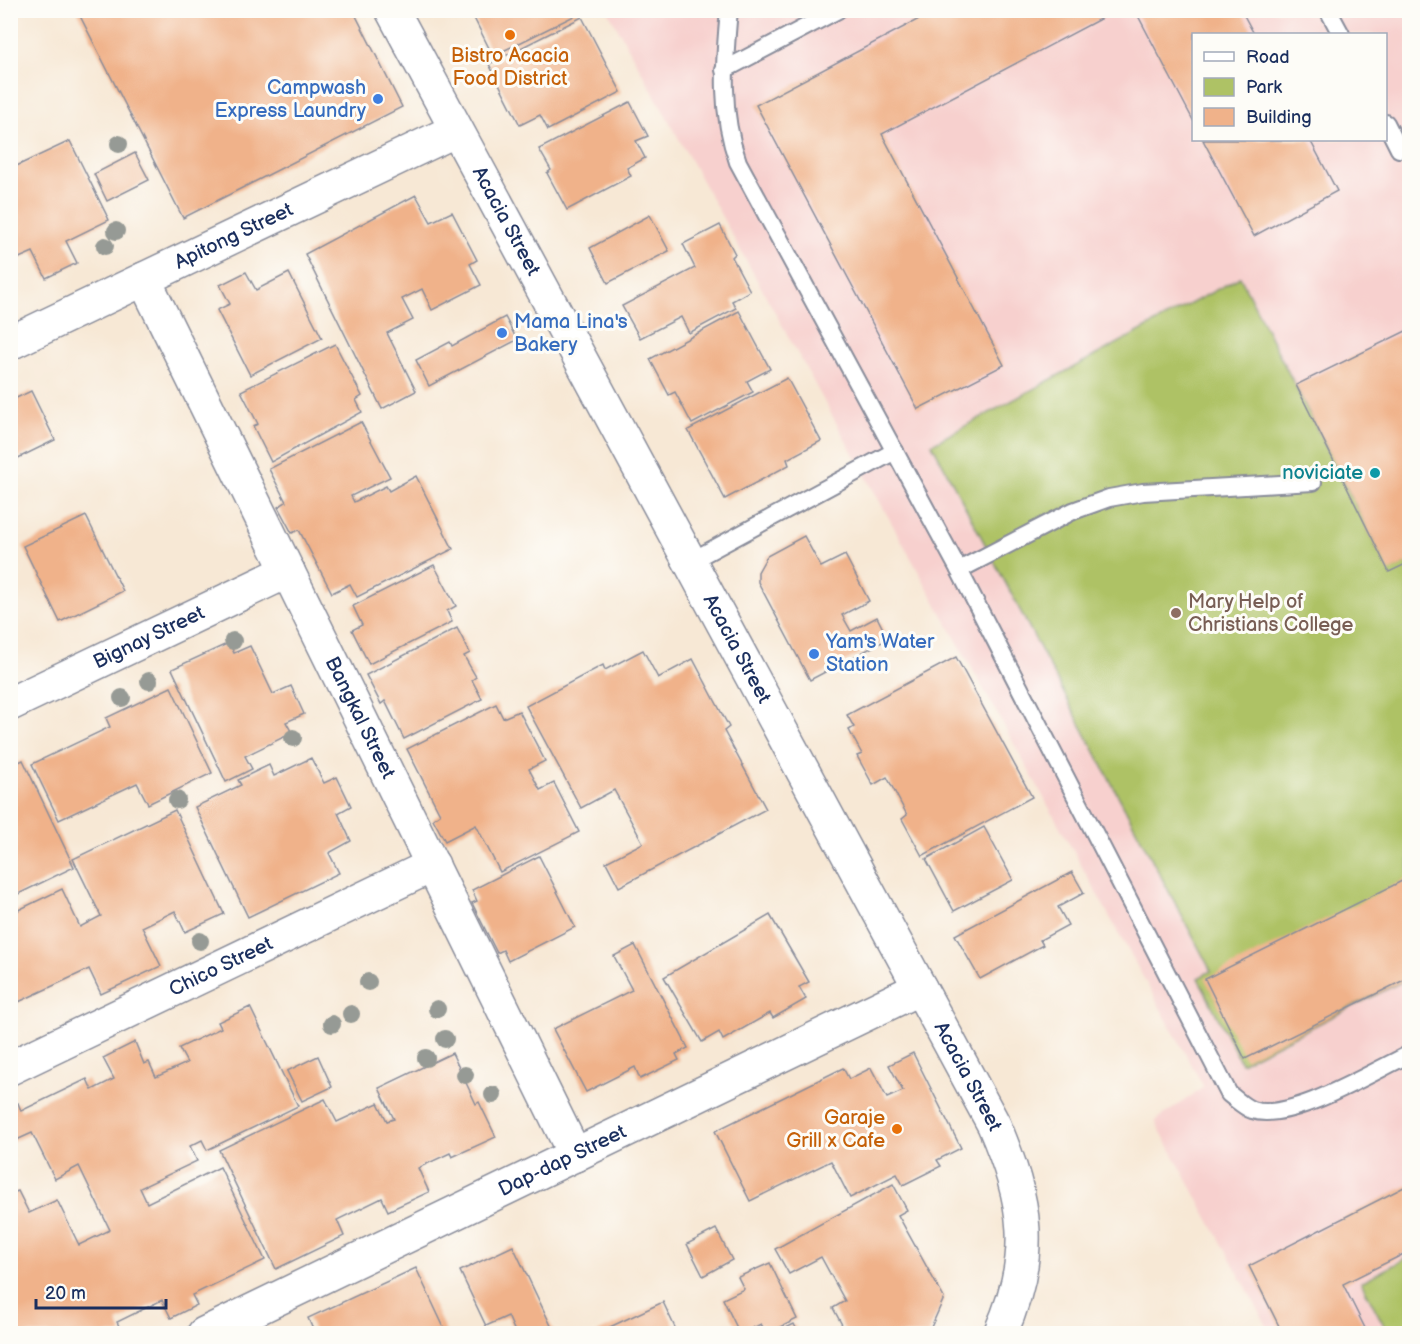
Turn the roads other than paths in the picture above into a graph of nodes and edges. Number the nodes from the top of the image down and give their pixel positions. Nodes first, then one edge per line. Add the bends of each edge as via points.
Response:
1 (392, 10) edge
2 (729, 10) edge
3 (838, 10) edge
4 (1328, 10) edge
5 (1340, 33) edge
6 (724, 70) junction
7 (1387, 125) edge
8 (456, 130) junction
9 (1399, 149) dead end
10 (144, 279) junction
11 (10, 343) edge
12 (895, 451) junction
13 (1313, 482) dead end
14 (691, 561) junction
15 (959, 570) junction
16 (288, 571) junction
17 (10, 704) edge
18 (433, 865) junction
19 (920, 988) junction
20 (1410, 1054) edge
21 (10, 1068) edge
22 (575, 1155) junction
23 (204, 1334) edge
24 (1000, 1334) edge

1 - 8 street, Acacia Street
2 - 6 lane
3 - 6 lane
4 - 5 lane
6 - 12 lane via 729,131 738,162
7 - 9 lane
8 - 10 street, Apitong Street
8 - 14 street, Acacia Street
10 - 11 street, Apitong Street
10 - 16 street, Bangkal Street
12 - 14 lane
12 - 15 lane
13 - 15 lane via 1143,492 1109,498 1073,511
14 - 19 street, Acacia Street
15 - 20 lane via 1229,1094 1251,1110 1278,1112 1303,1106
16 - 17 street, Bignay Street
16 - 18 street, Bangkal Street
18 - 21 street, Chico Street
18 - 22 street, Bangkal Street
19 - 22 street, Dap-dap Street
19 - 24 street, Acacia Street via 994,1125 1022,1208 1024,1260 1014,1302
22 - 23 street, Dap-dap Street

